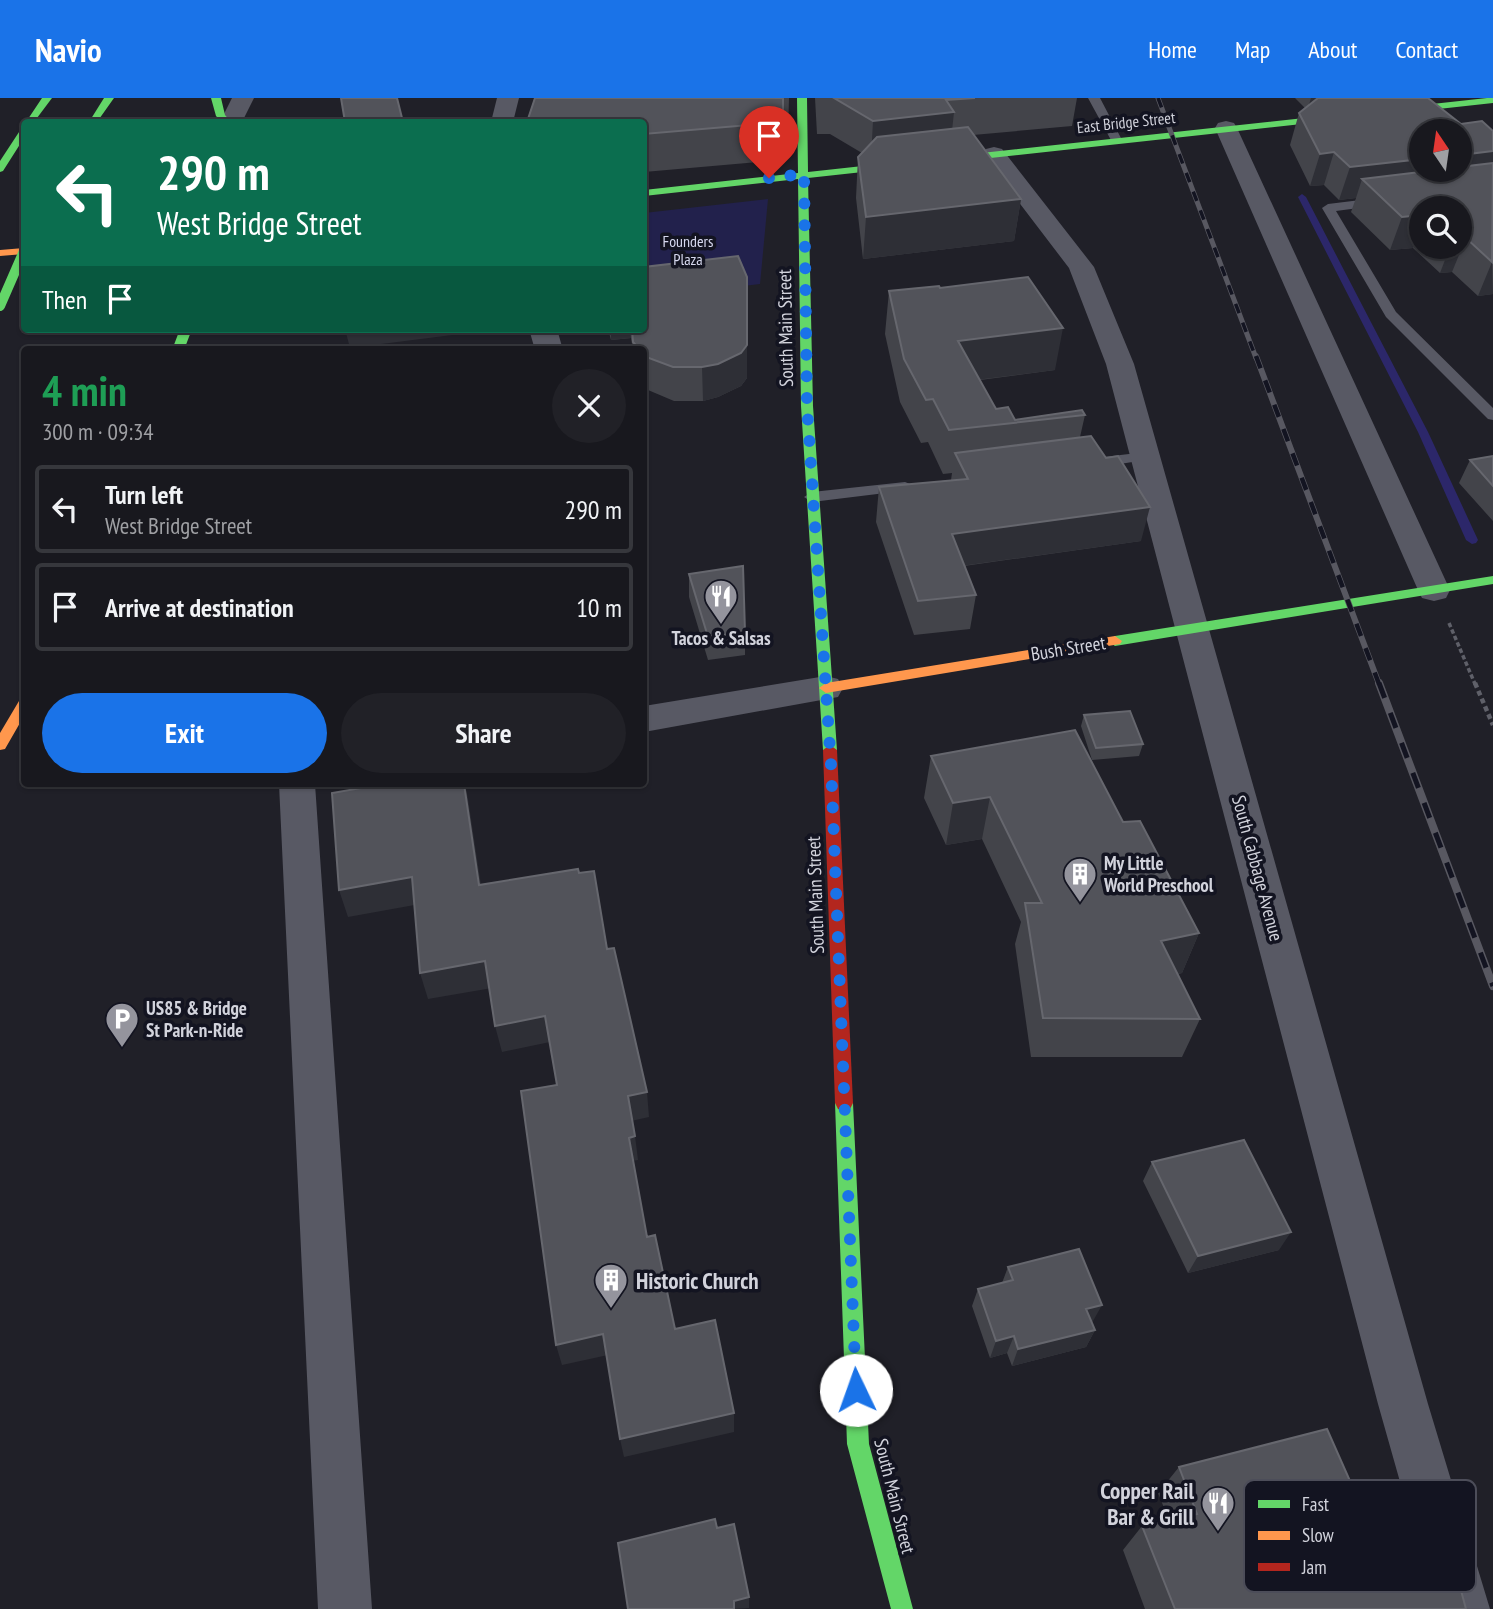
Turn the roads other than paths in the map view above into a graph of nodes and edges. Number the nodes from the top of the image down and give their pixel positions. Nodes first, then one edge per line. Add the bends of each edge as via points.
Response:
1 (47, 98) edge
2 (109, 98) edge
3 (216, 98) edge
4 (243, 98) edge
5 (508, 98) edge
6 (802, 98) edge
7 (1094, 98) edge
8 (1493, 100) edge
9 (1429, 106) junction
10 (32, 119) edge
11 (95, 119) edge
12 (225, 119) edge
13 (231, 119) edge
14 (503, 119) edge
15 (1444, 119) edge
16 (1226, 128) junction
17 (21, 136) edge
18 (1116, 141) junction
19 (994, 154) junction
20 (0, 169) edge
21 (804, 174) junction
22 (647, 193) edge
23 (1397, 200) edge
24 (21, 251) edge
25 (0, 253) edge
26 (21, 258) edge
27 (21, 275) edge
28 (0, 278) edge
29 (0, 306) edge
30 (1493, 416) edge
31 (1146, 456) junction
32 (1081, 465) edge
33 (914, 485) edge
34 (812, 497) junction
35 (1493, 580) edge
36 (1434, 590) junction
37 (1193, 628) junction
38 (826, 688) junction
39 (21, 710) edge
40 (647, 711) edge
41 (0, 745) edge
42 (297, 787) edge
43 (1425, 1480) edge
44 (1458, 1592) edge
45 (345, 1609) edge
46 (902, 1609) edge
47 (1463, 1609) edge

1 - 10 main road
2 - 11 main road
3 - 12 main road
4 - 13 street
5 - 14 street
6 - 21 main road, South Main Street
7 - 18 lane
8 - 9 main road, East Bridge Street
9 - 15 street
9 - 16 main road, East Bridge Street
16 - 18 main road, East Bridge Street
16 - 36 street
17 - 20 main road
18 - 19 main road, East Bridge Street
19 - 21 main road, East Bridge Street
19 - 31 street, South Cabbage Avenue via 1081,267 1120,365
21 - 22 main road, East Bridge Street
21 - 34 main road, South Main Street
23 - 30 lane via 1328,208 1391,314
24 - 25 main road
26 - 29 main road, bridge
27 - 28 main road
31 - 32 lane
31 - 37 street, South Cabbage Avenue
33 - 34 lane
34 - 38 main road, South Main Street
35 - 36 main road, Bush Street
36 - 37 main road, Bush Street
37 - 38 main road, Bush Street
37 - 43 street, South Cabbage Avenue
38 - 40 street, Bush Street
38 - 46 main road, South Main Street via 858,1444
39 - 41 main road
42 - 45 street
44 - 47 street, South Cabbage Avenue

